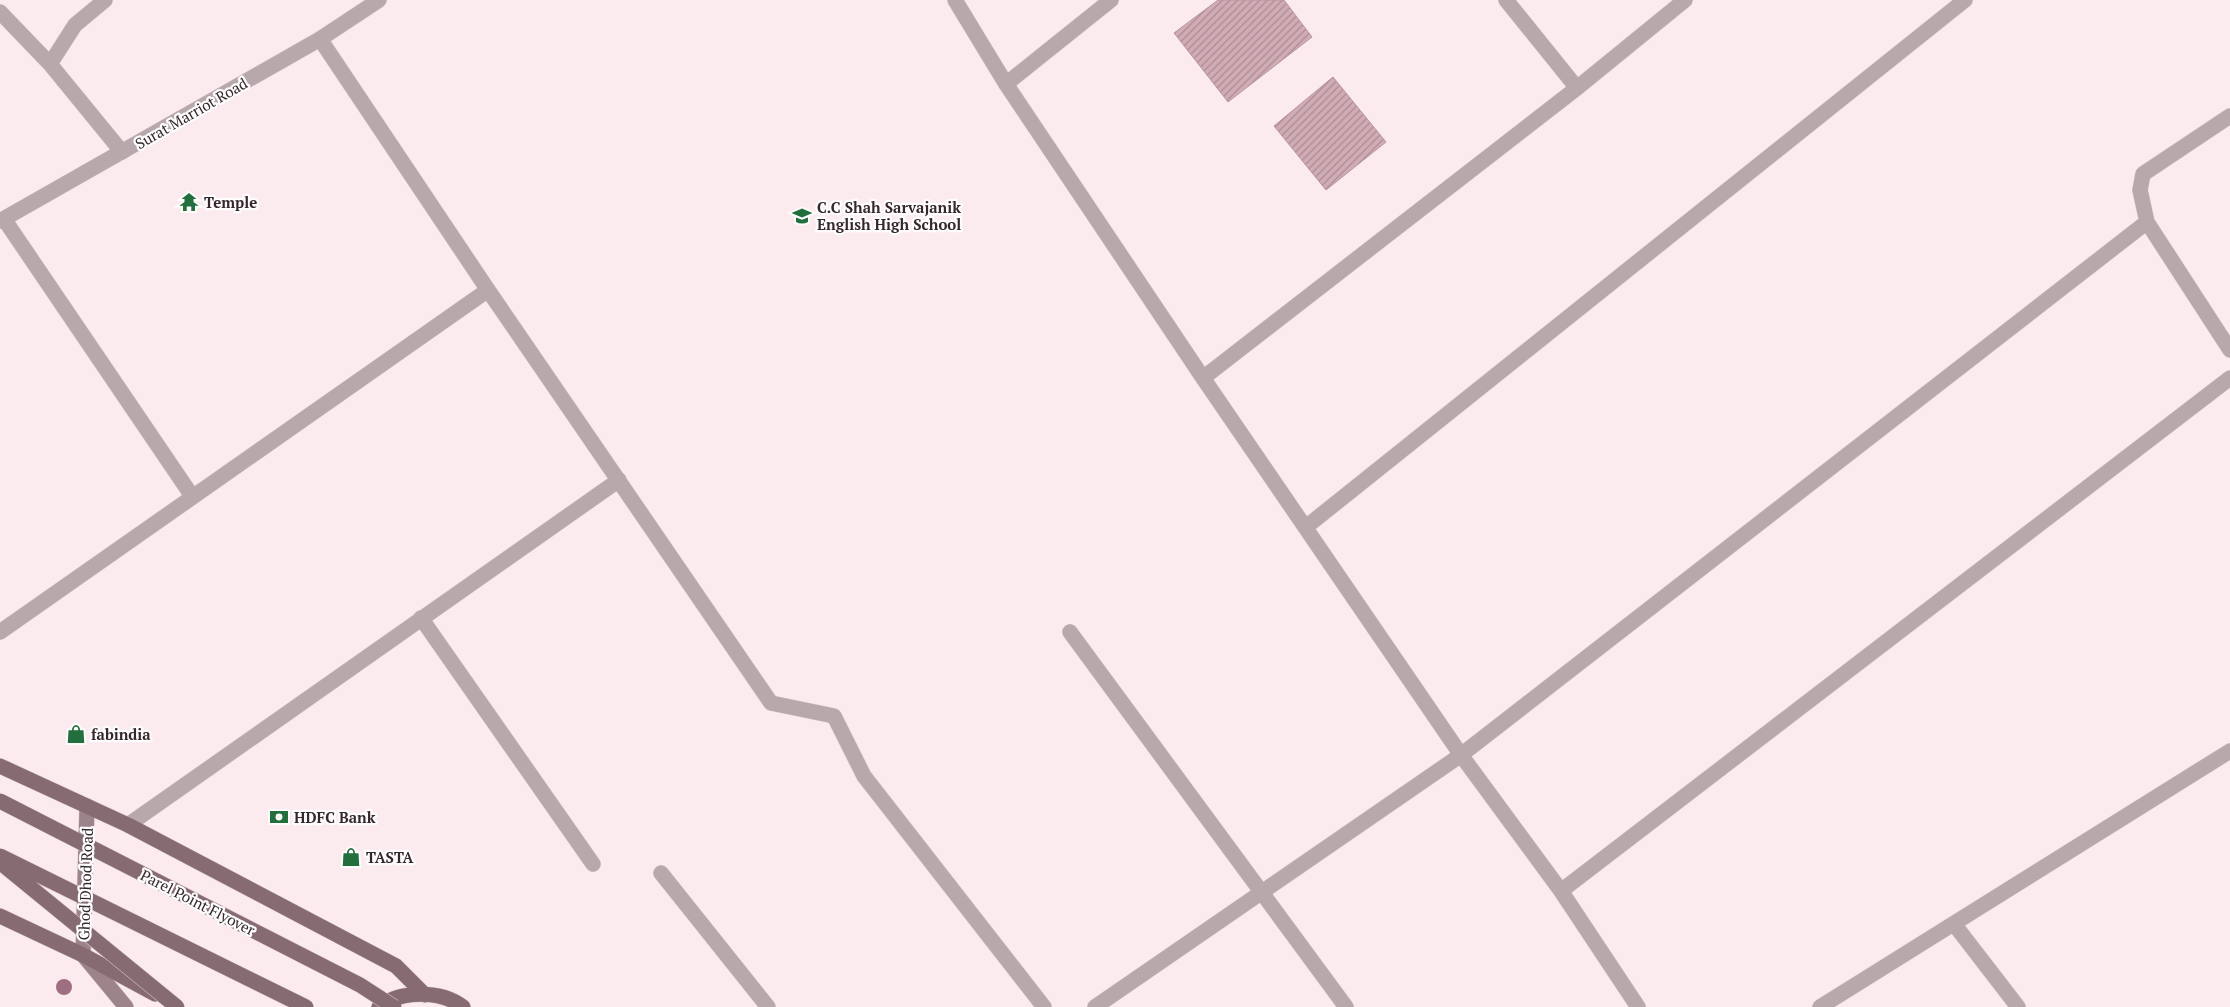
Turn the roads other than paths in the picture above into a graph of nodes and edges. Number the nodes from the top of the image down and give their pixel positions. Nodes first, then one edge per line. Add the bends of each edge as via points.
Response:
1 (105, 0) edge
2 (378, 0) edge
3 (955, 0) edge
4 (1111, 0) edge
5 (1506, 0) edge
6 (1685, 0) edge
7 (1965, 0) edge
8 (0, 12) edge
9 (320, 39) junction
10 (50, 64) junction
11 (1006, 84) junction
12 (1577, 88) junction
13 (2230, 116) edge
14 (122, 152) junction
15 (2, 220) edge
16 (2147, 222) junction
17 (488, 290) junction
18 (2230, 350) edge
19 (1203, 378) junction
20 (2230, 378) edge
21 (619, 480) junction
22 (192, 496) junction
23 (1306, 527) junction
24 (421, 618) junction
25 (0, 632) edge
26 (1070, 632) dead end
27 (2230, 751) edge
28 (1461, 755) junction
29 (0, 766) edge
30 (0, 801) edge
31 (87, 806) junction
32 (128, 825) junction
33 (0, 856) edge
34 (0, 862) edge
35 (593, 864) dead end
36 (661, 873) dead end
37 (1560, 891) junction
38 (1262, 894) junction
39 (0, 916) edge
40 (1954, 924) junction
41 (83, 955) junction
42 (425, 995) junction
43 (126, 1007) edge
44 (179, 1007) edge
45 (306, 1007) edge
46 (379, 1007) edge
47 (394, 1007) edge
48 (463, 1007) edge
49 (768, 1007) edge
50 (1044, 1007) edge
51 (1095, 1007) edge
52 (1346, 1007) edge
53 (1638, 1007) edge
54 (1820, 1007) edge
55 (2018, 1007) edge

1 - 10 street via 75,25
2 - 9 street, Surat Marriot Road
3 - 11 street
4 - 11 street
5 - 12 street
6 - 12 street
7 - 23 street
8 - 10 street
9 - 14 street, Surat Marriot Road
9 - 17 street
10 - 14 street
11 - 19 street
12 - 19 street
13 - 16 street via 2143,174 2140,190
14 - 15 street, Surat Marriot Road
15 - 22 street
16 - 18 street
16 - 28 street
17 - 21 street
17 - 22 street
19 - 23 street
20 - 37 street
21 - 24 street
21 - 50 street via 771,703 834,716 864,776
22 - 25 street
23 - 28 street
24 - 32 street
24 - 35 street
26 - 38 street
27 - 40 street
28 - 37 street
28 - 38 street
29 - 31 main road
30 - 47 main road, Parel Point Flyover, bridge via 360,985
31 - 32 main road
31 - 41 main road, Ghod Dhod Road
32 - 42 main road via 396,966
33 - 45 main road, bridge
34 - 44 main road, bridge
36 - 49 street
37 - 53 street
38 - 51 street
38 - 52 street
39 - 41 main road
40 - 54 street
40 - 55 street
41 - 43 main road, Ghod Dhod Road
41 - 44 main road
42 - 46 main road via 408,995
42 - 48 main road

